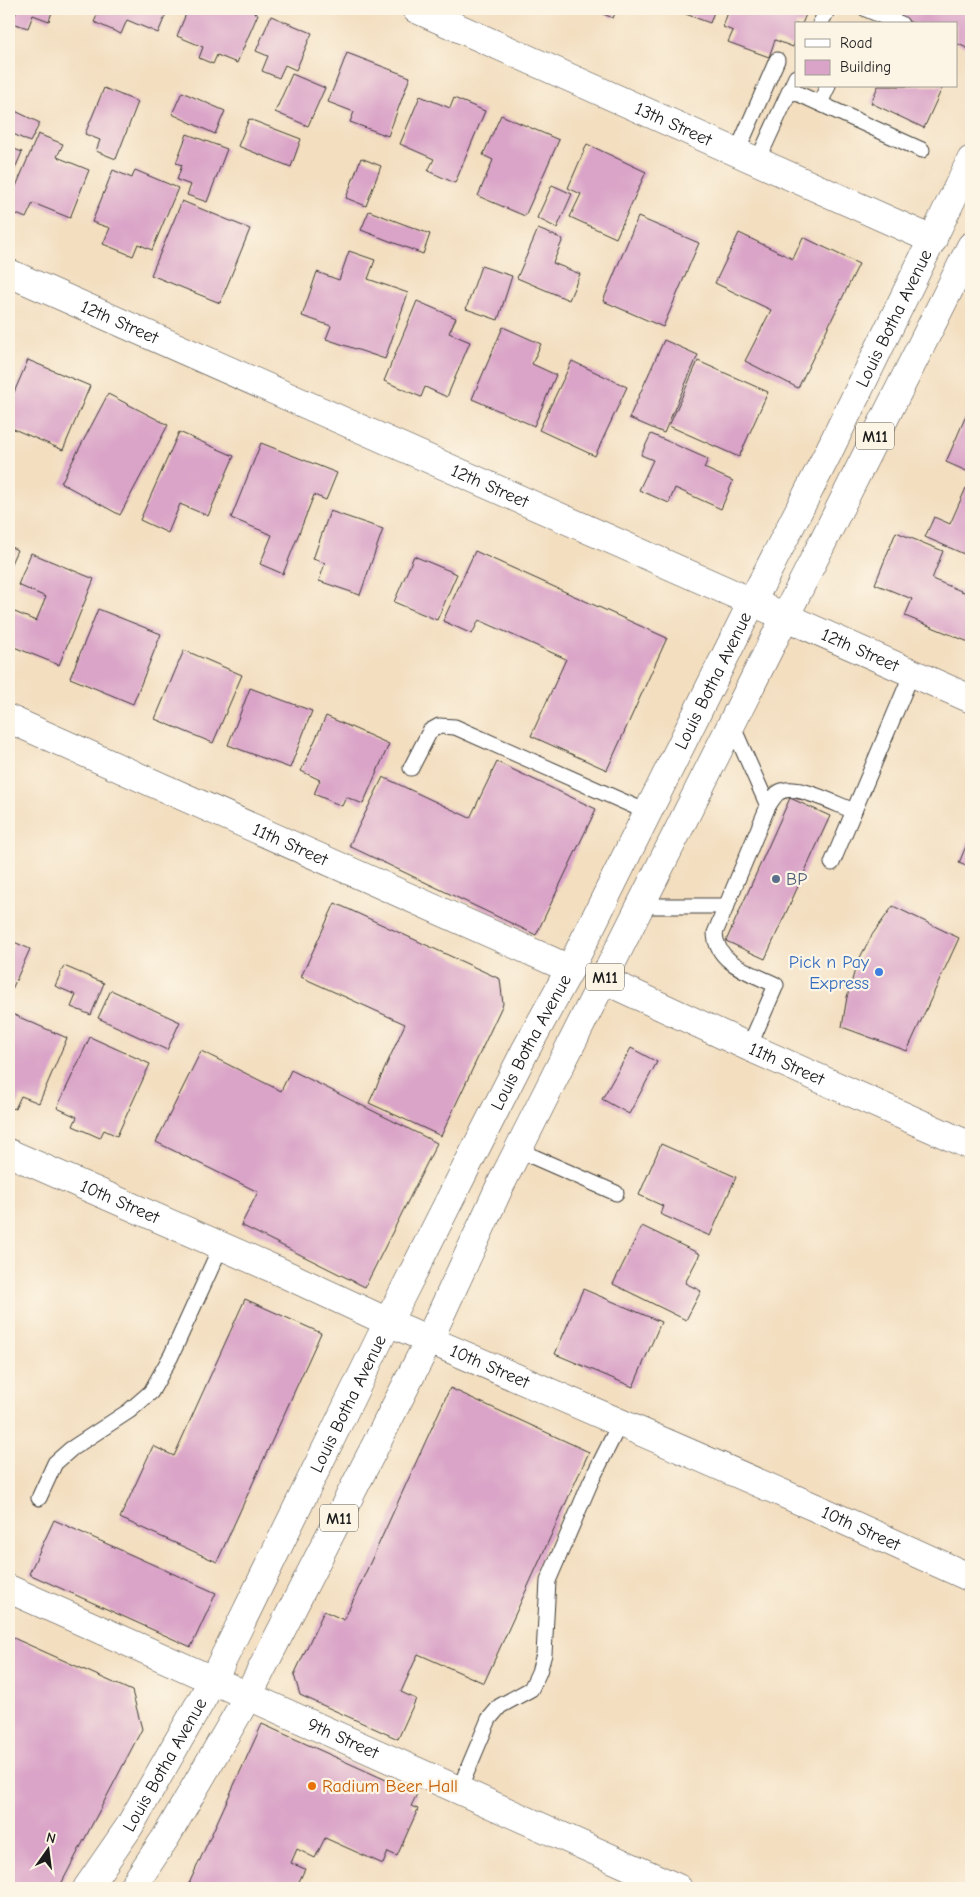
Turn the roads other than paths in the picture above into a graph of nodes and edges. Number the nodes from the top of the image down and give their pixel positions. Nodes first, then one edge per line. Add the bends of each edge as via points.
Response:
1 (416, 9) edge
2 (828, 9) edge
3 (866, 9) edge
4 (821, 22) edge
5 (896, 22) edge
6 (777, 60) dead end
7 (793, 83) edge
8 (799, 88) edge
9 (827, 88) edge
10 (820, 104) junction
11 (922, 150) dead end
12 (747, 157) junction
13 (971, 160) edge
14 (933, 240) junction
15 (970, 253) edge
16 (9, 272) edge
17 (752, 602) junction
18 (786, 617) junction
19 (912, 673) junction
20 (971, 699) edge
21 (9, 719) edge
22 (732, 725) junction
23 (411, 768) dead end
24 (768, 806) junction
25 (854, 811) junction
26 (647, 812) junction
27 (832, 863) dead end
28 (641, 906) junction
29 (727, 906) junction
30 (570, 969) junction
31 (604, 980) junction
32 (749, 1048) junction
33 (971, 1146) edge
34 (518, 1150) junction
35 (9, 1152) edge
36 (616, 1193) dead end
37 (221, 1246) junction
38 (388, 1322) junction
39 (429, 1340) junction
40 (620, 1423) junction
41 (39, 1498) dead end
42 (971, 1578) edge
43 (9, 1589) edge
44 (213, 1680) junction
45 (248, 1696) junction
46 (459, 1790) junction
47 (87, 1888) edge
48 (132, 1888) edge
49 (678, 1888) edge

1 - 12 street, 13th Street
2 - 4 lane
3 - 5 lane
6 - 12 lane
7 - 12 lane
8 - 10 lane
9 - 10 lane
10 - 11 lane
12 - 14 street, 13th Street
13 - 14 street, Louis Botha Avenue / M11
14 - 17 street, Louis Botha Avenue / M11
15 - 18 street, Louis Botha Avenue / M11 via 869,447
16 - 17 street, 12th Street
17 - 18 street, 12th Street
17 - 26 street, Louis Botha Avenue / M11
18 - 19 street, 12th Street
18 - 22 street, Louis Botha Avenue / M11
19 - 20 street, 12th Street
19 - 25 lane
21 - 30 street, 11th Street
22 - 24 lane
22 - 28 street, Louis Botha Avenue / M11
23 - 26 lane via 430,731 439,726 456,727
24 - 25 lane via 778,792 790,790 805,792
24 - 29 lane
25 - 27 lane
26 - 30 street, Louis Botha Avenue / M11
28 - 29 lane
28 - 31 street, Louis Botha Avenue / M11
29 - 32 lane via 715,933 720,953 734,964 776,984
30 - 38 street, Louis Botha Avenue / M11
31 - 32 street, 11th Street
31 - 34 street, Louis Botha Avenue / M11
32 - 33 street, 11th Street
34 - 36 lane
34 - 39 street, Louis Botha Avenue / M11
35 - 37 street, 10th Street
37 - 38 street, 10th Street
37 - 41 lane via 171,1356 150,1392 130,1411 55,1463
38 - 39 street, 10th Street
38 - 44 street, Louis Botha Avenue / M11
39 - 40 street, 10th Street
39 - 45 street, Louis Botha Avenue / M11
40 - 42 street, 10th Street
40 - 46 lane via 548,1581 544,1654 539,1672 531,1689 500,1706 489,1719
43 - 44 street, 9th Street
44 - 45 street, 9th Street
44 - 47 street, Louis Botha Avenue / M11 via 129,1827
45 - 46 street, 9th Street
45 - 48 street, Louis Botha Avenue / M11 via 166,1837
46 - 49 street, 9th Street

